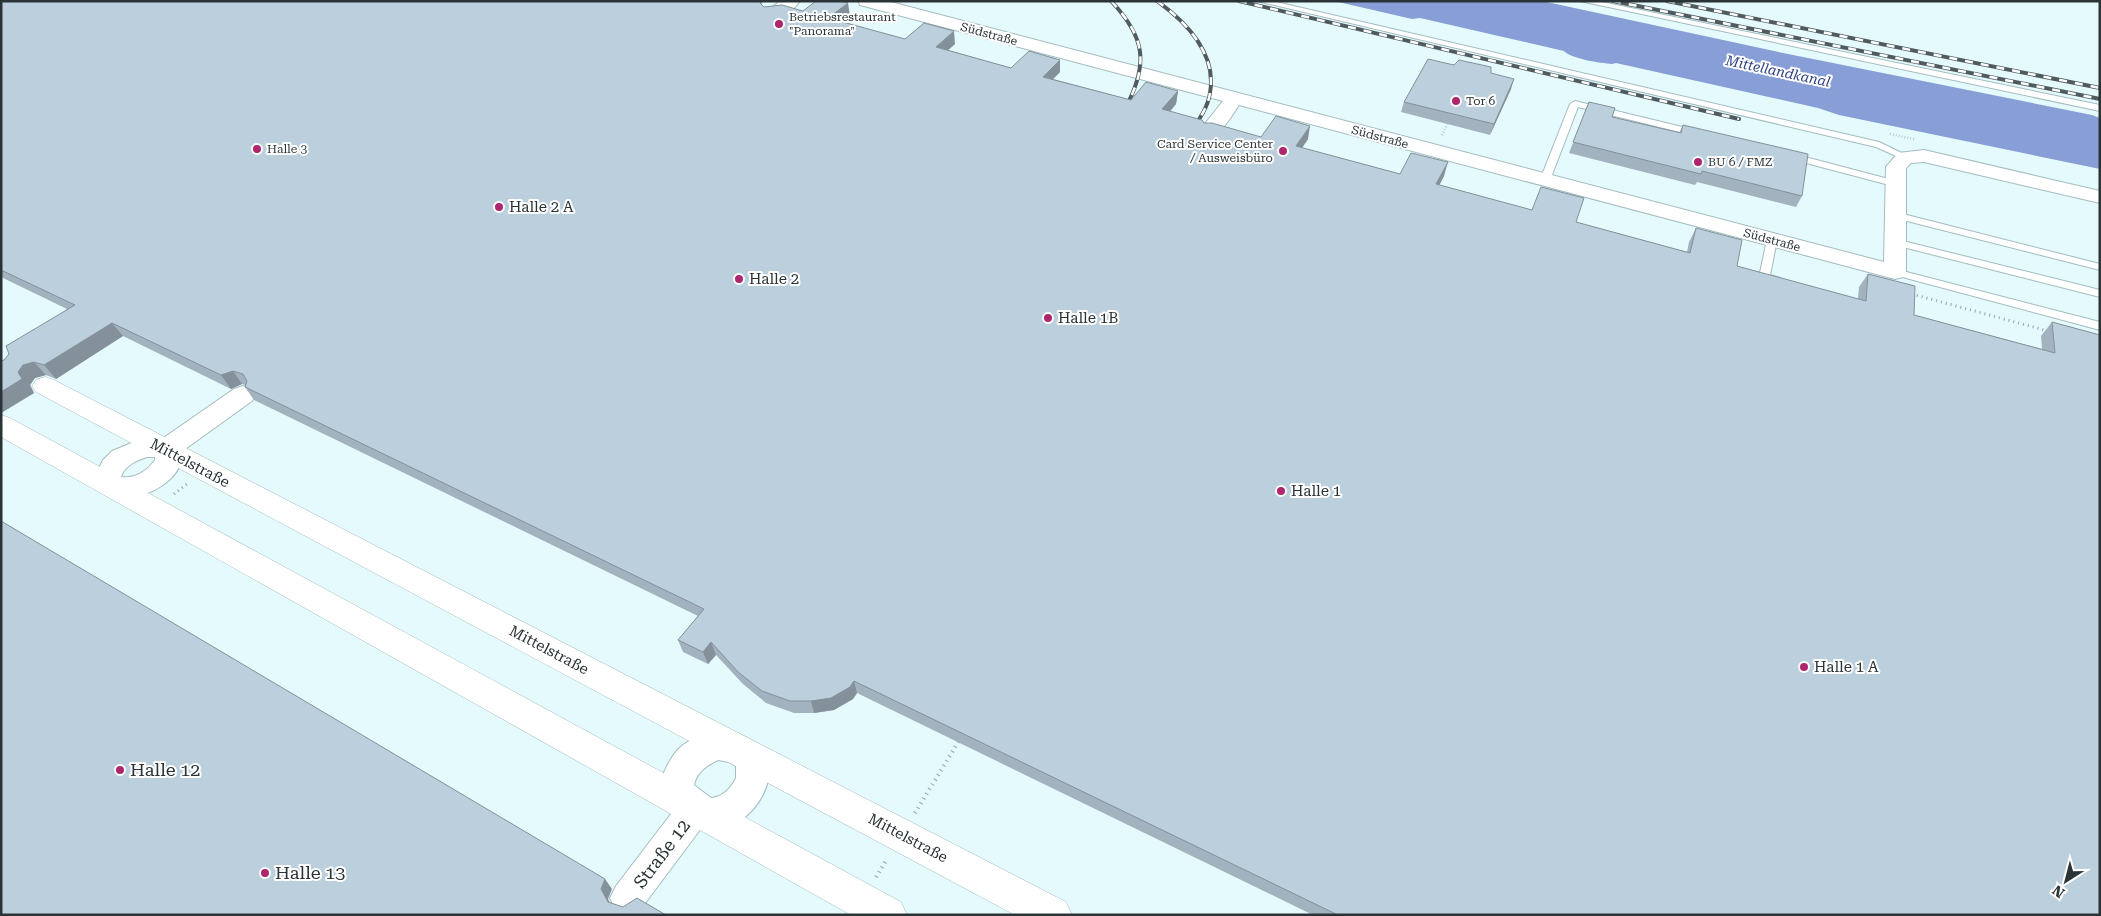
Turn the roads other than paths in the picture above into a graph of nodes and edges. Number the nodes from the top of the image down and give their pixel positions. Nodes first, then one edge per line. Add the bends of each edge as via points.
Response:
1 (792, 1) edge
2 (866, 1) edge
3 (1261, 1) edge
4 (1584, 1) edge
5 (773, 14) edge
6 (1235, 98) junction
7 (2100, 108) edge
8 (1210, 130) edge
9 (1710, 136) edge
10 (1777, 152) edge
11 (1905, 157) junction
12 (1546, 180) junction
13 (1897, 184) junction
14 (2100, 197) edge
15 (1894, 215) junction
16 (1772, 240) junction
17 (1895, 242) junction
18 (2100, 267) edge
19 (1895, 272) junction
20 (1784, 282) edge
21 (2100, 294) edge
22 (2100, 326) edge
23 (45, 386) dead end
24 (243, 395) edge
25 (1, 425) edge
26 (165, 450) junction
27 (112, 486) junction
28 (740, 751) junction
29 (696, 809) junction
30 (628, 898) dead end
31 (875, 907) edge
32 (1053, 915) edge

1 - 5 street
2 - 6 street, Südstraße
3 - 11 lane via 1879,145
4 - 7 lane
6 - 8 street
6 - 12 street, Südstraße
9 - 12 lane via 1575,104
10 - 13 lane
11 - 13 street via 1896,167
11 - 14 street via 1924,156
12 - 16 street, Südstraße
13 - 15 street
15 - 17 street
15 - 18 lane
16 - 19 street, Südstraße
16 - 20 lane via 1764,277
17 - 19 street
17 - 21 lane
19 - 22 lane
23 - 26 street, Mittelstraße
24 - 26 street
25 - 27 street
26 - 27 street via 170,461 156,478 136,487
26 - 28 street, Mittelstraße
27 - 29 street
28 - 29 street via 751,760 753,771 750,788 744,796 723,812 711,814
28 - 29 street via 716,745 697,752 686,763 679,775 678,789
28 - 32 street, Mittelstraße
29 - 30 street, Straße 12
29 - 31 street

